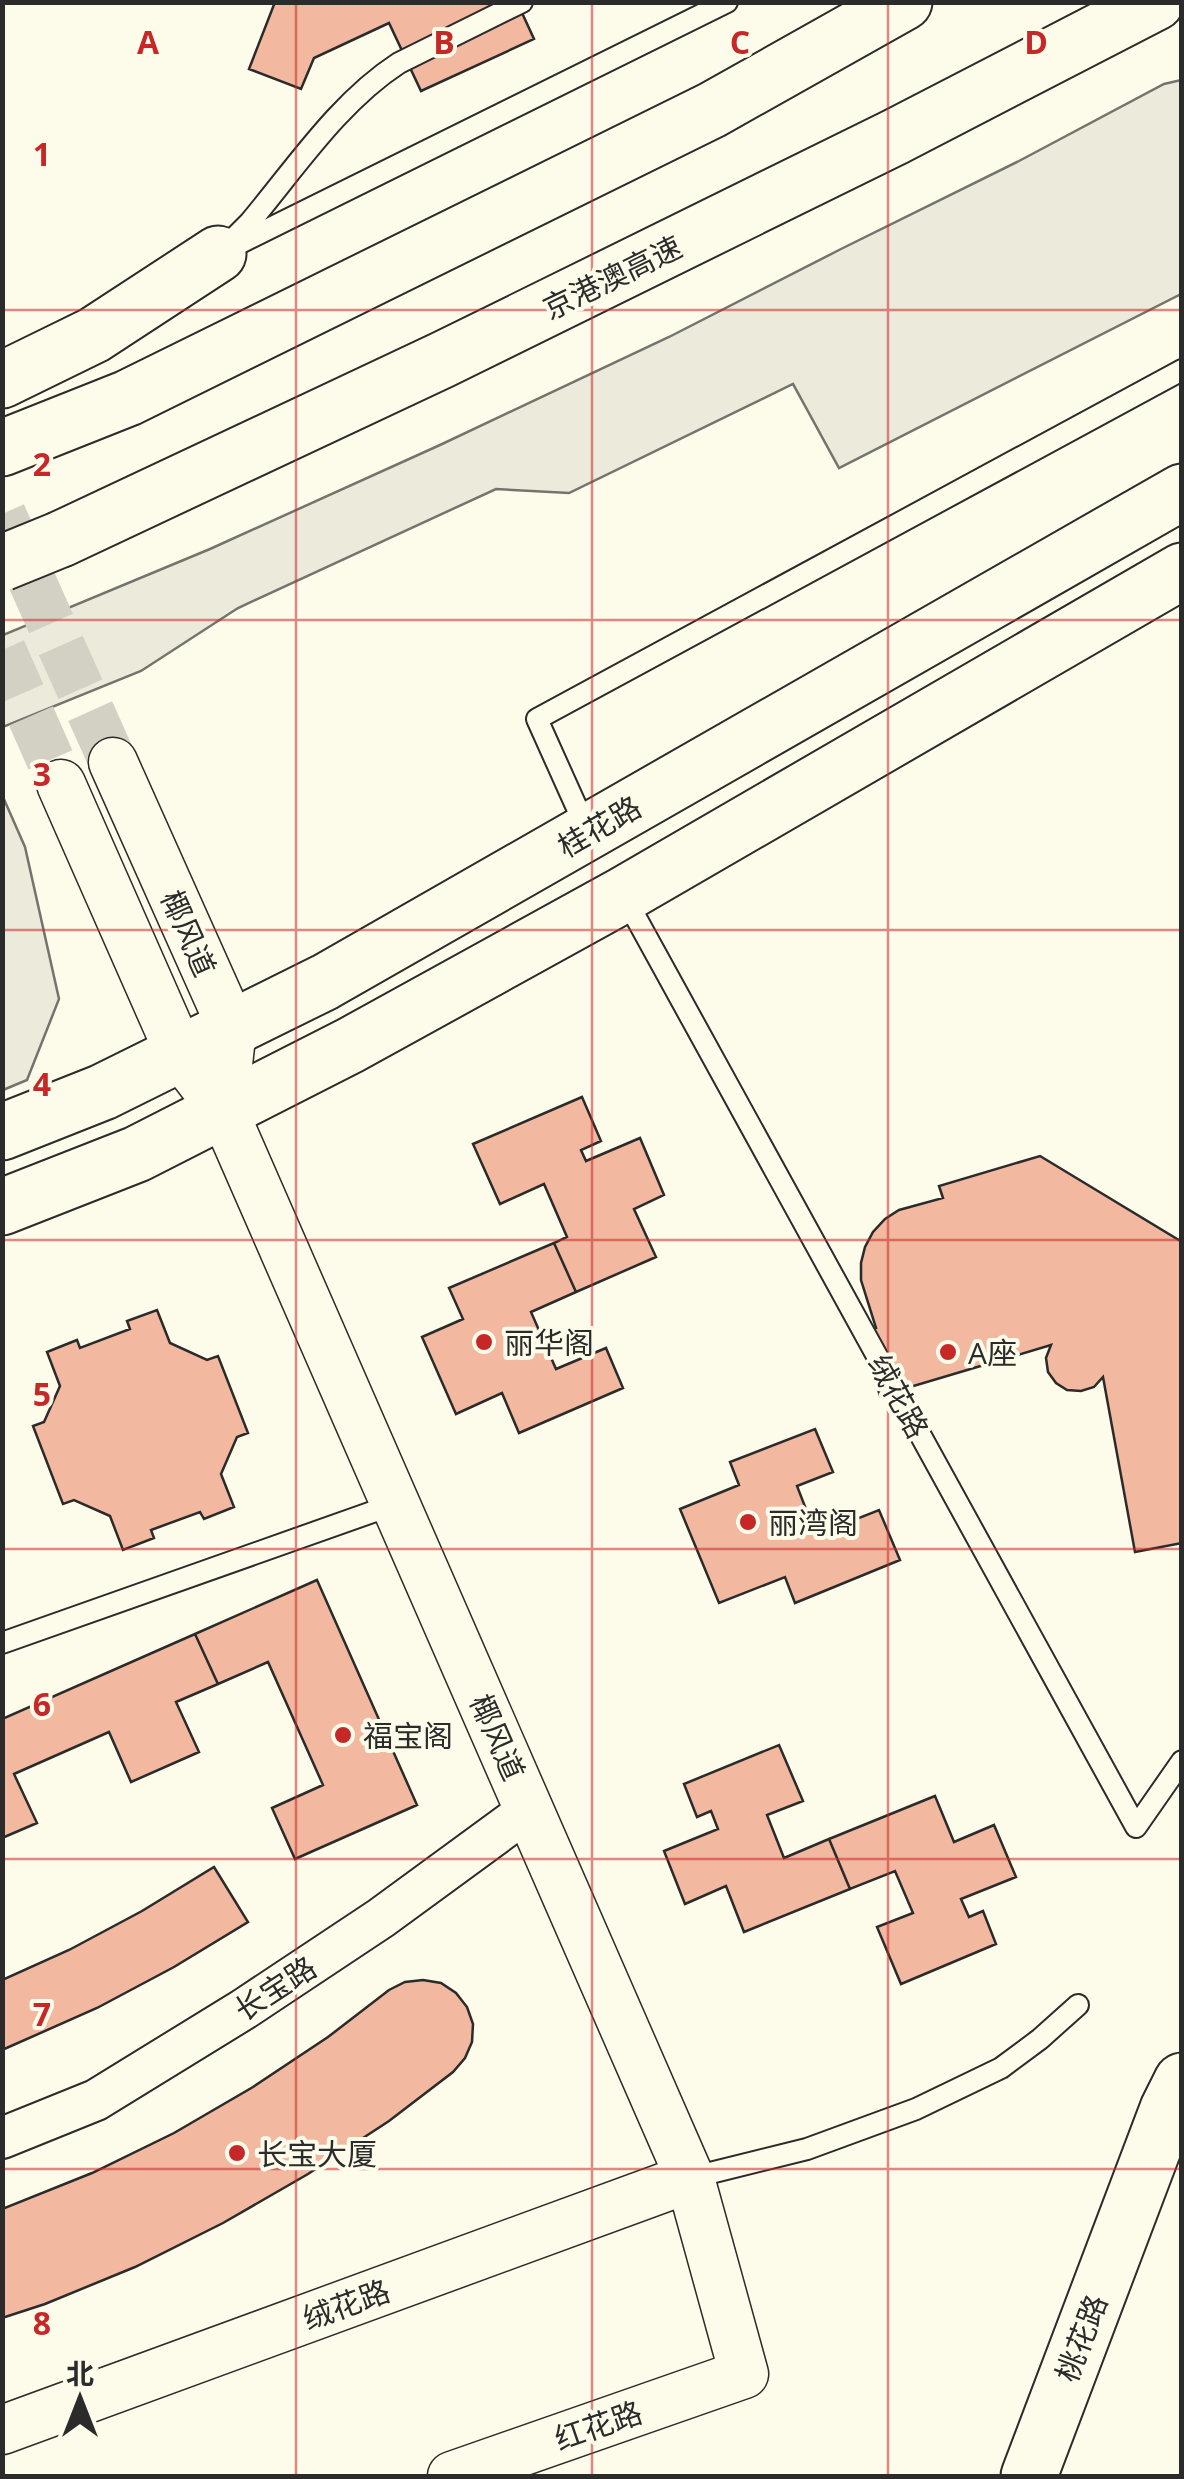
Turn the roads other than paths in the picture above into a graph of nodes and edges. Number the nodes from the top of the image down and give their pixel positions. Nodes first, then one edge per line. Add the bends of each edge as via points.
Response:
1 (522, 2) edge
2 (727, 2) edge
3 (904, 2) edge
4 (1156, 2) edge
5 (218, 254) junction
6 (1182, 370) edge
7 (3, 379) edge
8 (12, 444) edge
9 (1182, 492) edge
10 (2, 563) edge
11 (1182, 571) edge
12 (113, 762) tunnel mouth
13 (61, 784) tunnel mouth
14 (588, 832) junction
15 (623, 895) junction
16 (232, 1028) junction
17 (180, 1054) junction
18 (223, 1110) junction
19 (2, 1132) edge
20 (2, 1208) edge
21 (396, 1504) junction
22 (2, 1644) edge
23 (1182, 1761) edge
24 (530, 1809) junction
25 (1078, 2005) dead end
26 (1182, 2082) edge
27 (2, 2138) edge
28 (1182, 2148) edge
29 (690, 2178) junction
30 (1134, 2200) junction
31 (744, 2374) joint
32 (2, 2430) edge
33 (452, 2476) edge
34 (1029, 2476) edge

1 - 5 lane via 400,63 358,94
2 - 5 lane
3 - 8 main road via 694,118 128,398
4 - 10 main road, 京港澳高速, bridge via 460,352
5 - 7 main road via 94,334
6 - 14 lane via 536,718
9 - 14 main road, 桂花路
11 - 15 main road
12 - 16 street, 椰风道
13 - 17 street, 椰风道
14 - 16 main road, 桂花路
15 - 18 main road
15 - 23 lane, 绒花路 via 1136,1827
16 - 17 main road, 桂花路
16 - 18 street, 椰风道
17 - 18 street, 椰风道
17 - 19 main road, 桂花路
18 - 20 main road via 137,1154
18 - 21 street, 椰风道
21 - 22 lane
21 - 24 street, 椰风道
24 - 27 street, 长宝路 via 244,2009 96,2100
24 - 29 street, 椰风道
25 - 29 lane via 1001,2068 916,2109 808,2149
26 - 30 main road, 桃花路
28 - 30 main road
29 - 31 street, 椰风道
29 - 32 street, 绒花路
30 - 34 main road, 桃花路
31 - 33 street, 红花路

